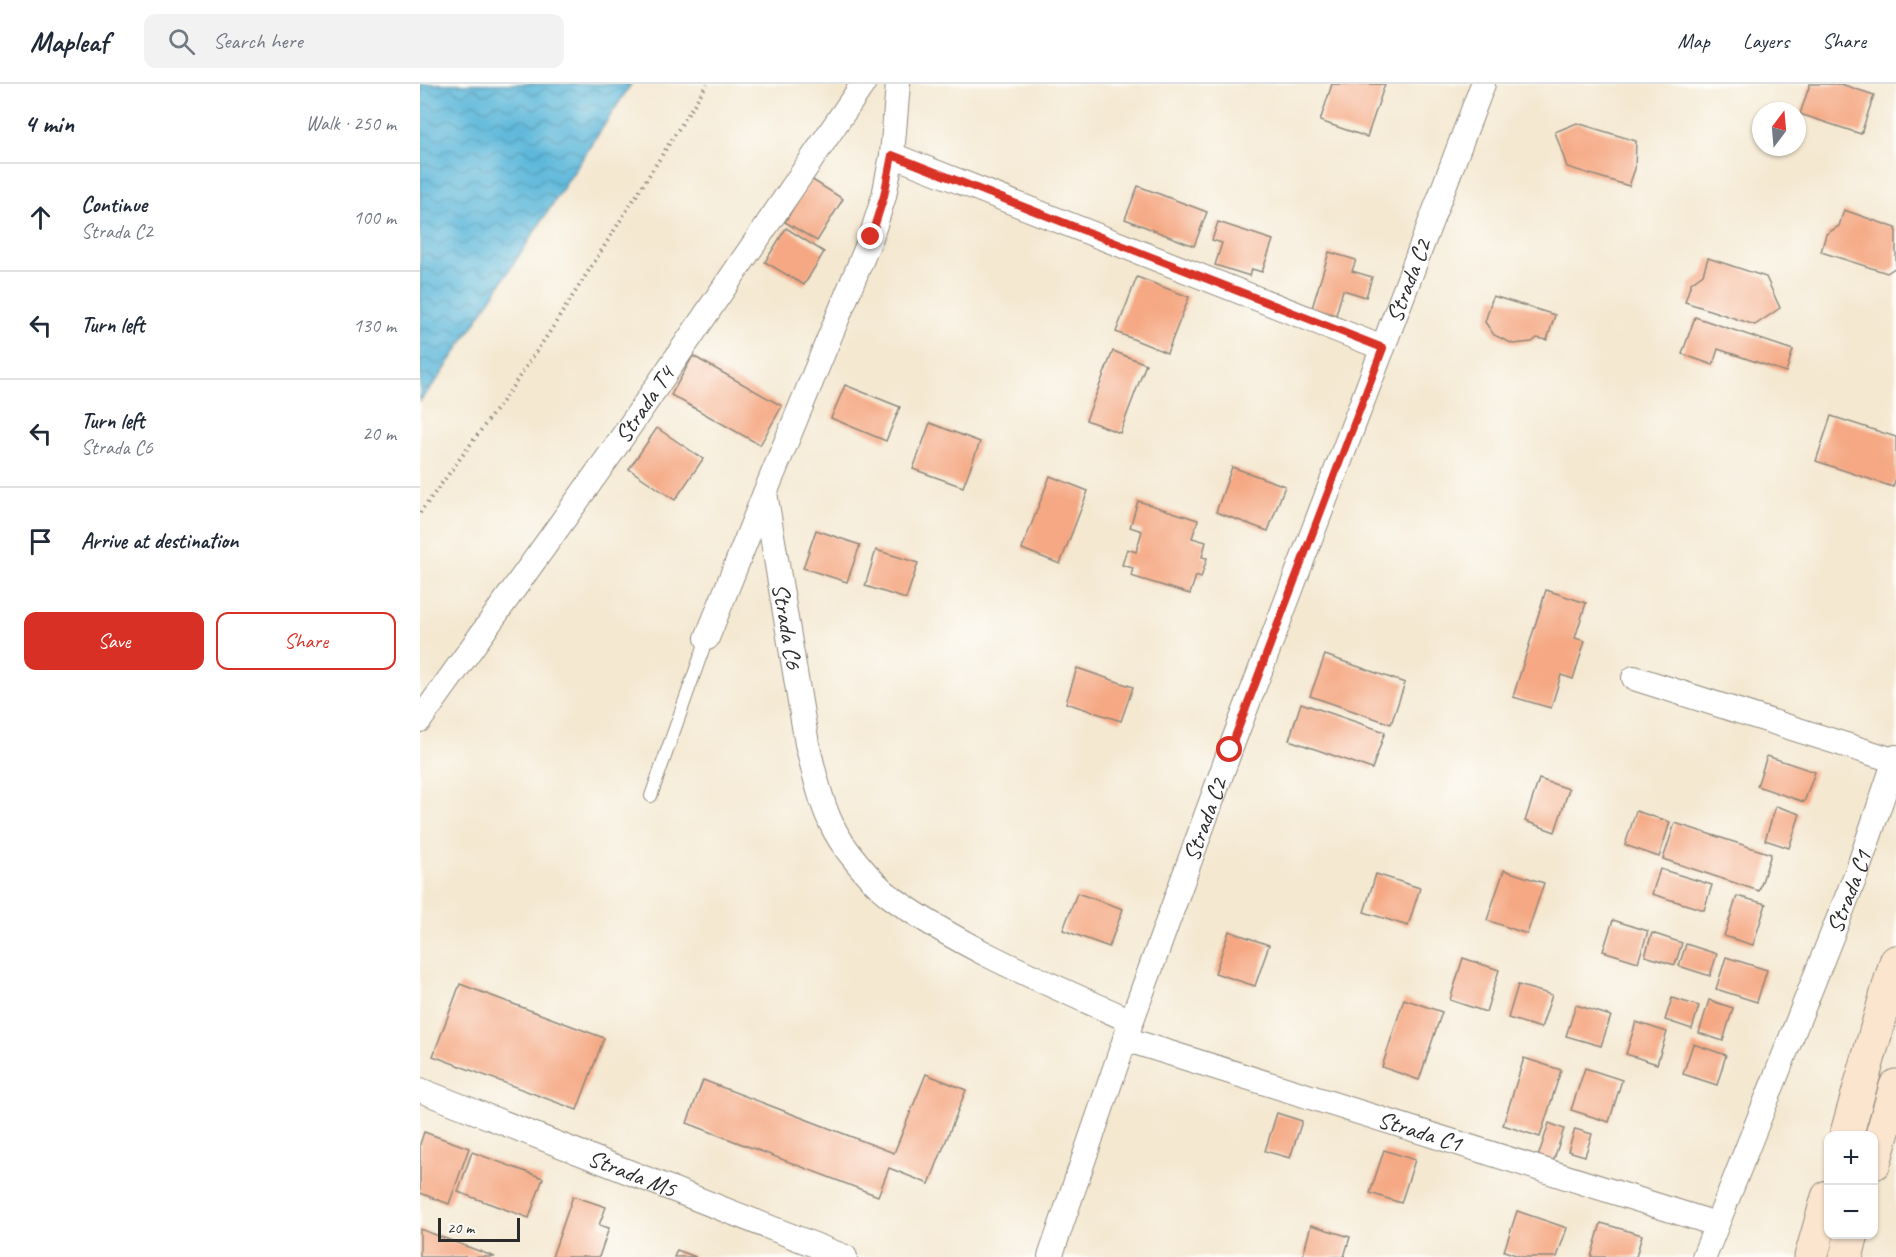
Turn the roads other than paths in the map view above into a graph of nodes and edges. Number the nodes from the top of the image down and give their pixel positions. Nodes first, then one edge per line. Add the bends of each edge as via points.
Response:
1 (863, 84) edge
2 (898, 84) edge
3 (1483, 84) edge
4 (892, 155) junction
5 (1383, 348) junction
6 (765, 493) junction
7 (707, 638) joint
8 (1634, 678) dead end
9 (420, 720) edge
10 (1896, 760) edge
11 (651, 795) dead end
12 (1896, 962) edge
13 (1128, 1030) junction
14 (1896, 1086) edge
15 (420, 1090) edge
16 (1847, 1131) edge
17 (1878, 1149) edge
18 (1824, 1211) edge
19 (1716, 1224) junction
20 (1851, 1239) edge
21 (845, 1257) edge
22 (1050, 1257) edge
23 (1704, 1257) edge
24 (1811, 1257) edge
25 (1846, 1257) edge

1 - 9 street, Strada T4 via 612,452
2 - 4 street
3 - 5 street, Strada C2
4 - 5 street
4 - 6 street via 871,237
5 - 13 street, Strada C2
6 - 7 street
6 - 13 street, Strada C6 via 807,744 831,823 852,856 890,896 970,947
7 - 11 lane
8 - 10 street
10 - 19 street, Strada C1 via 1857,872
12 - 16 main road
13 - 19 street, Strada C1
13 - 22 street, Strada C2
14 - 17 main road
15 - 21 street, Strada M5
18 - 24 main road
19 - 23 street, Strada C1
20 - 25 main road

